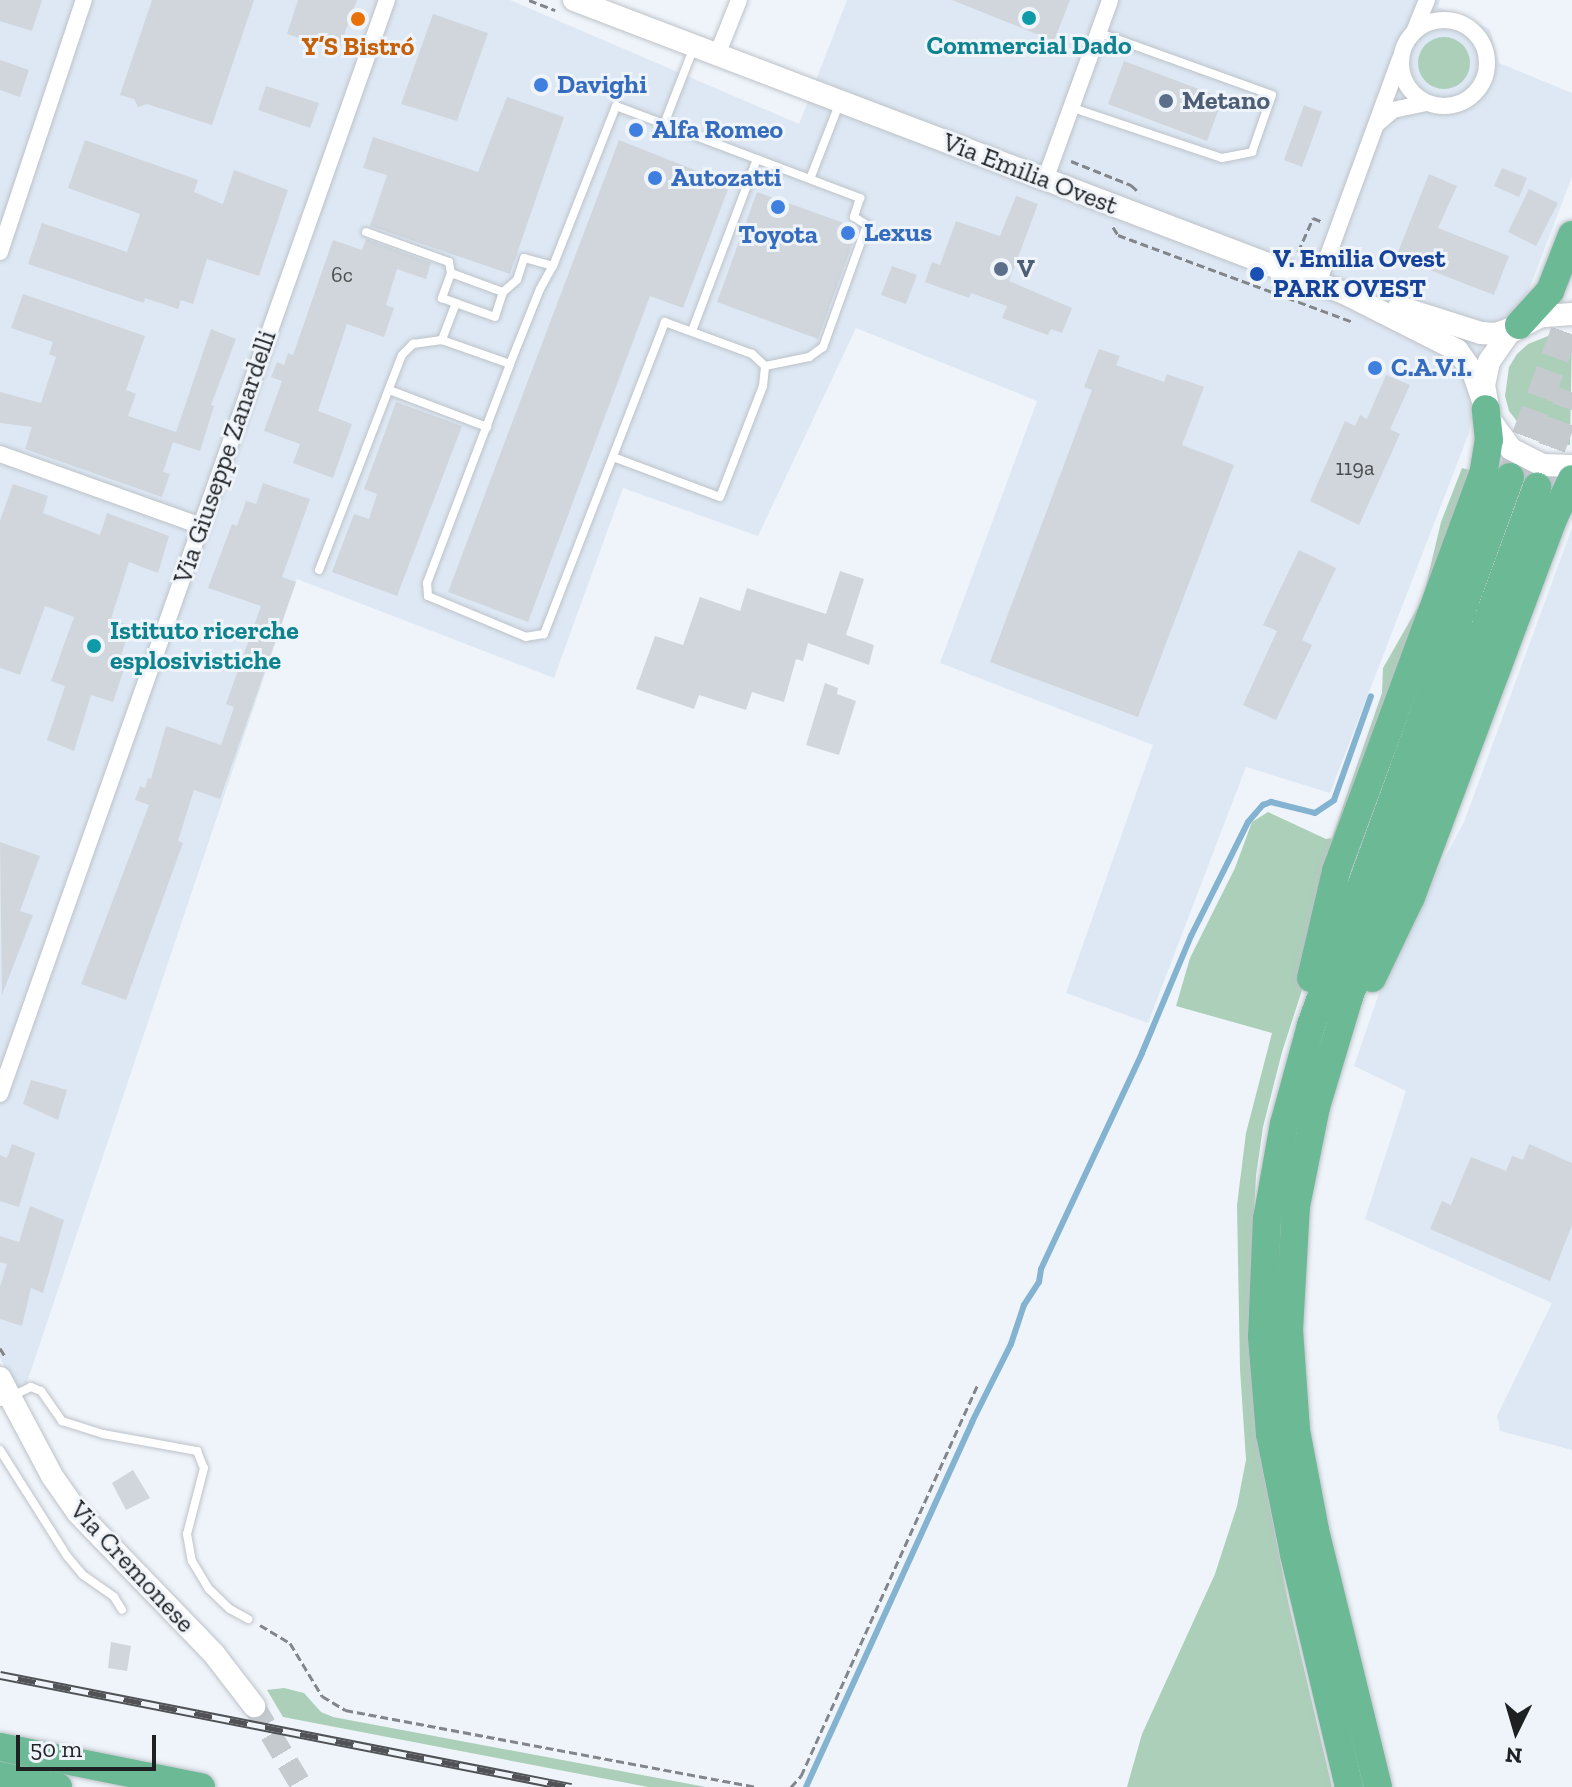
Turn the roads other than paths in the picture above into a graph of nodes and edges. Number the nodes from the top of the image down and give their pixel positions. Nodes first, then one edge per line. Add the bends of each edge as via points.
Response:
1 (84, 0) edge
2 (387, 0) edge
3 (739, 0) edge
4 (1110, 0) edge
5 (1427, 0) edge
6 (565, 6) edge
7 (1414, 32) junction
8 (1100, 33) junction
9 (694, 46) junction
10 (717, 55) junction
11 (1401, 57) junction
12 (840, 102) junction
13 (1426, 103) junction
14 (1073, 108) junction
15 (664, 124) junction
16 (1377, 124) junction
17 (757, 159) junction
18 (810, 179) junction
19 (1045, 180) junction
20 (366, 232) dead end
21 (1572, 235) edge
22 (0, 252) edge
23 (553, 266) junction
24 (451, 273) junction
25 (1318, 283) junction
26 (503, 292) junction
27 (1344, 293) junction
28 (456, 303) junction
29 (1572, 314) edge
30 (1519, 325) junction
31 (692, 331) junction
32 (442, 340) junction
33 (510, 364) junction
34 (765, 366) junction
35 (389, 390) junction
36 (1486, 409) junction
37 (487, 427) junction
38 (0, 454) edge
39 (613, 457) junction
40 (1572, 466) edge
41 (1510, 477) tunnel mouth
42 (1572, 479) edge
43 (1537, 487) tunnel mouth
44 (201, 526) junction
45 (319, 570) dead end
46 (0, 1094) edge
47 (1267, 1219) junction
48 (1290, 1266) junction
49 (3, 1392) edge
50 (0, 1450) edge
51 (122, 1610) dead end
52 (248, 1619) road end
53 (254, 1706) tunnel mouth
54 (0, 1747) edge
55 (0, 1776) edge
56 (58, 1787) edge
57 (201, 1787) edge
58 (1349, 1787) edge
59 (1378, 1787) edge

1 - 22 street
2 - 44 street, Via Giuseppe Zanardelli
3 - 10 street
4 - 8 street
5 - 7 street
6 - 9 main road, Via Emilia Ovest
7 - 11 street
7 - 13 street via 1426,24 1454,21 1477,36 1487,63 1478,89 1468,99 1440,106
8 - 14 street
8 - 14 lane via 1272,95 1252,152 1222,158
9 - 10 main road, Via Emilia Ovest
9 - 15 lane
10 - 12 main road, Via Emilia Ovest
11 - 13 street via 1406,84
11 - 16 street
12 - 18 lane
12 - 19 main road, Via Emilia Ovest
13 - 16 street via 1393,110
14 - 19 street
15 - 17 lane
15 - 23 lane via 616,106
16 - 25 street
17 - 18 lane
17 - 31 lane
18 - 34 lane via 860,198 854,217 865,222 867,230 817,354
19 - 25 main road, Via Emilia Ovest
20 - 24 lane via 449,262
21 - 30 highway via 1550,291
23 - 26 lane via 524,258 517,280
23 - 33 lane
24 - 26 lane
24 - 28 lane via 442,298
25 - 27 main road, Via Emilia Ovest
26 - 28 lane via 495,317
27 - 30 main road, Via Emilia Ovest via 1475,332 1496,334
27 - 36 main road, Via Emilia Ovest via 1457,350 1473,372
28 - 32 lane
29 - 30 main road, Via Emilia Ovest via 1541,316
30 - 36 main road via 1489,362
31 - 34 lane via 752,354
31 - 39 lane via 665,322
32 - 33 lane
32 - 35 lane via 413,344 402,355
33 - 37 lane
34 - 39 lane via 763,386 720,497
35 - 37 lane
35 - 45 lane
36 - 40 main road, Via Emilia Ovest via 1503,441 1521,456 1543,465
36 - 47 highway via 1489,440 1484,470 1327,902 1267,1147
37 - 39 lane via 426,590 433,601 526,637 544,634 548,628
38 - 44 street
41 - 47 highway via 1311,1025 1286,1115
42 - 48 highway via 1411,897 1348,1034
43 - 48 highway via 1337,1033 1303,1166
44 - 46 street, Via Giuseppe Zanardelli
47 - 58 highway via 1262,1313 1270,1434
48 - 59 highway via 1289,1349 1299,1450
49 - 52 lane via 37,1388 62,1421 197,1451 204,1468 188,1525 192,1561 209,1589
49 - 53 main road, Via Cremonese via 78,1513 214,1654
50 - 51 lane via 67,1556
54 - 57 highway
55 - 56 highway

